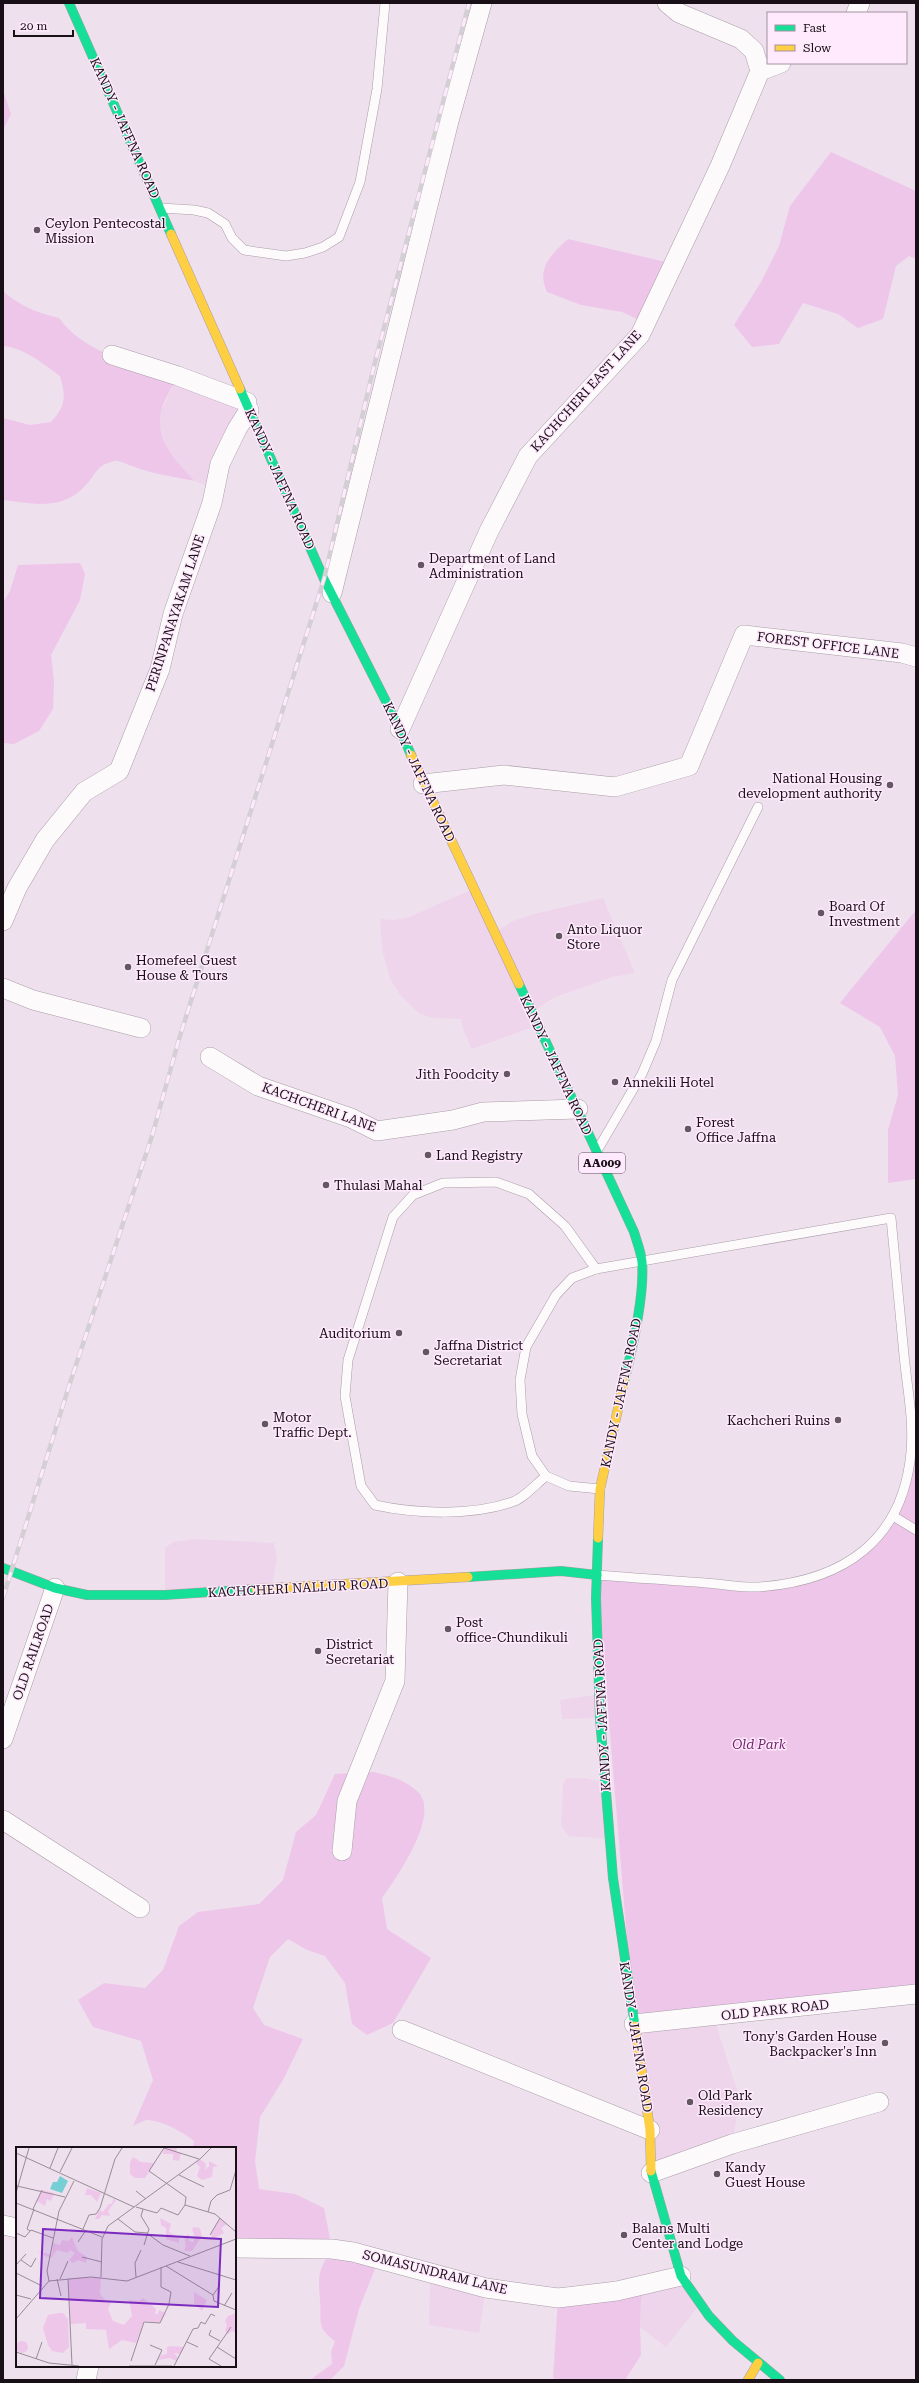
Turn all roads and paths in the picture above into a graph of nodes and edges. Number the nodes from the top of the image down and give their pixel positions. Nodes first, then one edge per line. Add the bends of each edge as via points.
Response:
1 (69, 3) edge
2 (385, 3) edge
3 (482, 3) edge
4 (667, 3) edge
5 (778, 64) edge
6 (760, 71) junction
7 (160, 208) junction
8 (112, 355) dead end
9 (248, 406) junction
10 (332, 593) junction
11 (916, 657) edge
12 (400, 729) junction
13 (423, 784) junction
14 (758, 807) dead end
15 (3, 921) edge
16 (3, 988) edge
17 (141, 1028) dead end
18 (210, 1057) dead end
19 (578, 1109) junction
20 (597, 1151) junction
21 (642, 1262) junction
22 (596, 1269) junction
23 (546, 1476) junction
24 (600, 1489) junction
25 (893, 1516) junction
26 (916, 1530) edge
27 (3, 1568) edge
28 (597, 1575) junction
29 (398, 1582) junction
30 (55, 1588) junction
31 (3, 1739) edge
32 (3, 1820) edge
33 (342, 1851) dead end
34 (140, 1908) dead end
35 (916, 1994) edge
36 (634, 2024) junction
37 (402, 2030) dead end
38 (879, 2102) dead end
39 (650, 2130) junction
40 (651, 2172) junction
41 (3, 2225) edge
42 (16, 2228) edge
43 (236, 2248) edge
44 (681, 2276) junction
45 (758, 2363) junction
46 (89, 2367) edge
47 (86, 2380) edge
48 (748, 2380) edge
49 (780, 2380) edge

1 - 7 main road, KANDY - JAFFNA ROAD / AA009
2 - 7 lane via 377,89 360,182 339,237 323,247 286,256 244,250 232,238 225,224 208,213
3 - 10 street via 447,129
4 - 6 street via 679,13 741,39 754,51
5 - 6 street
6 - 12 street, KACHCHERI EAST LANE via 720,166 640,335 528,456 489,531
7 - 9 main road, KANDY - JAFFNA ROAD / AA009
8 - 9 street via 178,376
9 - 10 main road, KANDY - JAFFNA ROAD / AA009
9 - 15 street, PERINPANAYAKAM LANE via 220,464 212,503 173,614 160,669 119,771 84,792 45,840 17,888
10 - 12 main road, KANDY - JAFFNA ROAD / AA009
11 - 13 street, FOREST OFFICE LANE via 902,653 744,636 689,766 615,787 504,775
12 - 13 main road, KANDY - JAFFNA ROAD / AA009
13 - 19 main road, KANDY - JAFFNA ROAD / AA009
14 - 20 lane via 672,980 656,1041 642,1074
16 - 17 street via 33,1000
18 - 19 street, KACHCHERI LANE via 258,1086 351,1118 377,1130 454,1120 483,1112
19 - 20 main road, KANDY - JAFFNA ROAD / AA009
20 - 21 main road, KANDY - JAFFNA ROAD / AA009 via 634,1232
21 - 22 lane
21 - 24 main road, KANDY - JAFFNA ROAD / AA009 via 634,1345
21 - 25 lane via 890,1218 910,1415 911,1452 905,1487
22 - 23 lane via 572,1278 556,1295 526,1347 520,1380 522,1414 532,1456
22 - 23 lane via 565,1226 529,1194 496,1182 443,1183 413,1195 393,1217 348,1360 345,1396 360,1486 375,1505 404,1512 468,1511 513,1502
23 - 24 lane via 570,1486
24 - 28 main road, KANDY - JAFFNA ROAD / AA009
25 - 26 lane
25 - 28 lane via 875,1540 852,1561 820,1576 789,1583 757,1587
27 - 30 main road, KACHCHERI NALLUR ROAD
28 - 29 main road, KACHCHERI NALLUR ROAD via 561,1571
28 - 36 main road, KANDY - JAFFNA ROAD / AA009 via 600,1718 608,1839
29 - 30 main road, KACHCHERI NALLUR ROAD via 164,1595 87,1595
29 - 33 street via 395,1681 347,1801
30 - 31 street, OLD RAILROAD
32 - 34 street
35 - 36 street, OLD PARK ROAD
36 - 39 main road, KANDY - JAFFNA ROAD / AA009
37 - 39 street
38 - 40 street via 732,2144
39 - 40 main road, KANDY - JAFFNA ROAD / AA009
40 - 44 main road, KANDY - JAFFNA ROAD / AA009 via 662,2220
41 - 42 street
43 - 44 street, SOMASUNDRAM LANE via 332,2249 353,2252 486,2288 558,2298 617,2291
44 - 45 main road, KANDY - JAFFNA ROAD / AA009 via 710,2316
45 - 48 main road
45 - 49 main road, KANDY - JAFFNA ROAD / AA009
46 - 47 street

